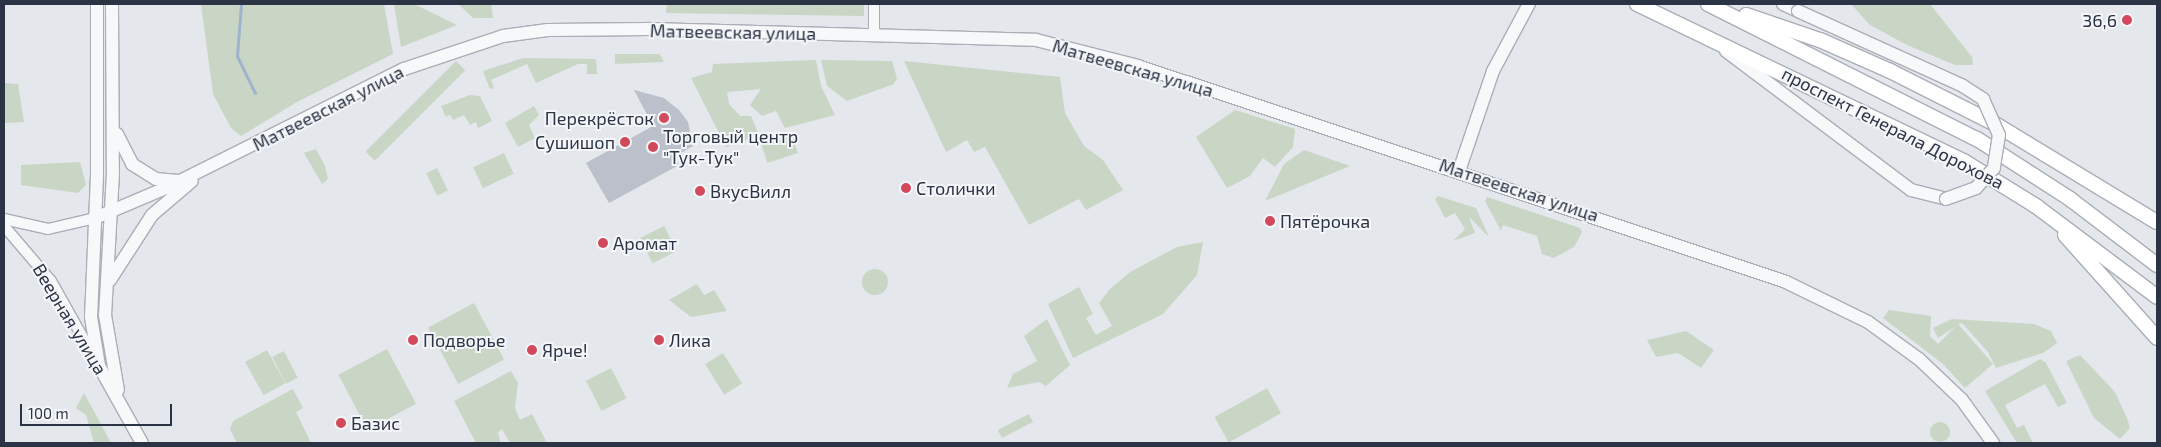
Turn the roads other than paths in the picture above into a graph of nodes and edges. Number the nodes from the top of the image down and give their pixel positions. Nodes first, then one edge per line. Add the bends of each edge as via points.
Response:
1 (97, 4) edge
2 (112, 4) edge
3 (874, 4) edge
4 (1529, 4) edge
5 (1637, 4) edge
6 (1783, 4) edge
7 (1711, 5) edge
8 (1702, 34) junction
9 (874, 35) junction
10 (113, 122) junction
11 (213, 165) junction
12 (1459, 171) junction
13 (180, 181) junction
14 (2036, 206) junction
15 (111, 212) junction
16 (95, 218) junction
17 (4, 219) edge
18 (2157, 222) edge
19 (4, 226) edge
20 (2157, 265) edge
21 (106, 289) junction
22 (2157, 297) edge
23 (2157, 338) edge
24 (99, 366) junction
25 (122, 405) junction
26 (142, 443) edge
27 (1993, 443) edge

1 - 16 street
2 - 10 street
3 - 9 street
4 - 12 street via 1494,71
5 - 8 main road, проспект Генерала Дорохова
6 - 8 street, bridge via 1963,86 1983,100 1999,135 1994,168 1976,188 1946,199 1911,190
7 - 18 main road via 1820,40 1890,71 1995,124
7 - 20 main road, проспект Генерала Дорохова via 1977,139 2070,199
8 - 14 main road, проспект Генерала Дорохова via 1901,128
9 - 11 street, Матвеевская улица via 596,30 503,36 404,69
9 - 12 street, Матвеевская улица via 1036,40 1068,46
10 - 13 street via 132,164 156,179
10 - 15 street
11 - 13 street
11 - 21 street via 152,215 118,262
12 - 27 street, Матвеевская улица via 1715,255 1829,300 1881,331 1944,381
13 - 15 street
14 - 22 main road, проспект Генерала Дорохова
14 - 23 main road
15 - 16 street
15 - 21 street
16 - 17 street via 48,229
16 - 24 street via 90,300
19 - 24 street, Веерная улица via 51,281
21 - 25 street via 108,343
24 - 25 street, Веерная улица
25 - 26 street, Веерная улица

